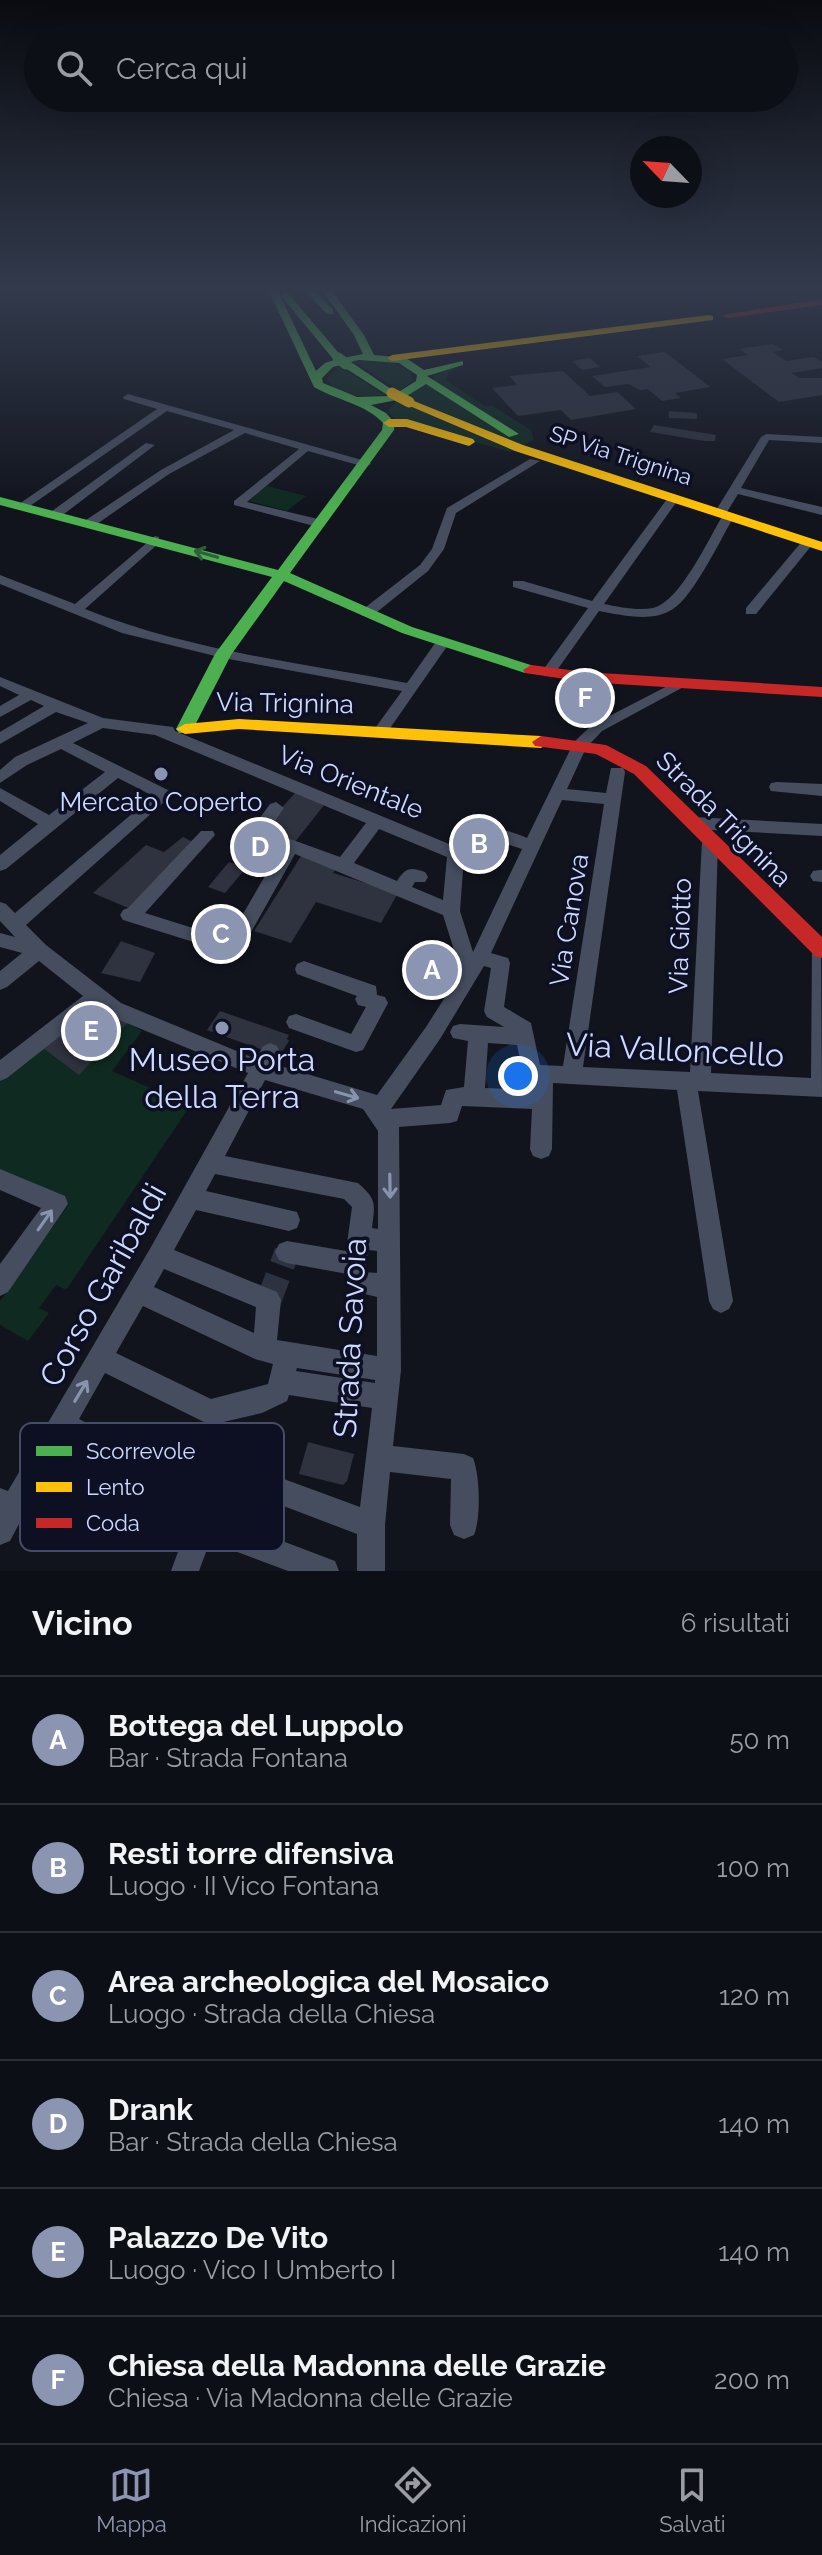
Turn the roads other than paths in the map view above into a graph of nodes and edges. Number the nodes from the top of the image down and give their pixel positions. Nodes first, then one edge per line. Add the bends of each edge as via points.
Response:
1 (306, 360) edge
2 (341, 360) edge
3 (343, 360) edge
4 (399, 360) edge
5 (476, 360) edge
6 (423, 376) junction
7 (316, 381) junction
8 (128, 397) dead end
9 (398, 398) junction
10 (353, 400) junction
11 (165, 408) junction
12 (385, 419) junction
13 (243, 430) junction
14 (822, 440) edge
15 (150, 445) dead end
16 (306, 448) junction
17 (538, 458) junction
18 (365, 464) junction
19 (735, 490) junction
20 (674, 497) junction
21 (0, 501) edge
22 (23, 506) junction
23 (822, 511) edge
24 (56, 514) junction
25 (725, 514) junction
26 (90, 523) junction
27 (318, 523) junction
28 (155, 540) junction
29 (815, 544) edge
30 (281, 575) junction
31 (0, 579) edge
32 (518, 584) dead end
33 (596, 605) junction
34 (77, 609) junction
35 (751, 611) dead end
36 (367, 613) junction
37 (443, 642) junction
38 (223, 654) junction
39 (550, 670) junction
40 (0, 681) edge
41 (684, 683) junction
42 (411, 688) junction
43 (822, 692) edge
44 (31, 694) junction
45 (56, 705) junction
46 (0, 712) edge
47 (98, 724) junction
48 (185, 729) junction
49 (158, 730) junction
50 (381, 731) junction
51 (0, 739) edge
52 (61, 743) junction
53 (579, 746) junction
54 (115, 772) junction
55 (617, 772) dead end
56 (0, 778) edge
57 (278, 779) junction
58 (777, 787) dead end
59 (822, 790) edge
60 (0, 794) edge
61 (556, 794) junction
62 (613, 799) junction
63 (377, 820) junction
64 (50, 823) junction
65 (693, 823) junction
66 (822, 830) edge
67 (207, 835) dead end
68 (710, 841) junction
69 (291, 845) junction
70 (531, 846) junction
71 (456, 854) junction
72 (0, 865) edge
73 (343, 865) junction
74 (419, 877) dead end
75 (401, 889) junction
76 (0, 909) edge
77 (451, 911) junction
78 (15, 924) junction
79 (200, 937) junction
80 (0, 940) edge
81 (232, 947) dead end
82 (39, 950) junction
83 (822, 950) edge
84 (475, 964) junction
85 (304, 969) dead end
86 (0, 982) edge
87 (97, 996) junction
88 (296, 1022) dead end
89 (525, 1037) junction
90 (264, 1060) junction
91 (0, 1072) edge
92 (543, 1073) junction
93 (572, 1075) junction
94 (693, 1081) junction
95 (821, 1088) edge
96 (474, 1097) junction
97 (542, 1100) junction
98 (381, 1115) junction
99 (541, 1149) dead end
100 (208, 1163) junction
101 (0, 1179) edge
102 (189, 1198) junction
103 (289, 1220) dead end
104 (359, 1237) junction
105 (390, 1242) junction
106 (287, 1252) dead end
107 (159, 1255) junction
108 (361, 1283) dead end
109 (0, 1284) edge
110 (390, 1287) junction
111 (138, 1292) junction
112 (721, 1301) dead end
113 (278, 1354) junction
114 (100, 1358) junction
115 (389, 1370) junction
116 (281, 1381) junction
117 (386, 1397) junction
118 (61, 1423) edge
119 (378, 1457) junction
120 (20, 1488) edge
121 (284, 1493) edge
122 (4, 1513) edge
123 (371, 1525) junction
124 (464, 1525) dead end
125 (192, 1551) edge
126 (272, 1551) edge
127 (185, 1571) edge
128 (325, 1571) edge
129 (371, 1571) edge

1 - 7 street
2 - 9 street, SP Via Trignina
3 - 7 street via 318,373
4 - 6 street
5 - 6 street
6 - 9 street via 415,390
6 - 17 street via 534,446
7 - 10 street via 328,393
8 - 11 street
9 - 10 street
9 - 12 street
9 - 17 street, SP Via Trignina
10 - 12 street
11 - 13 street
11 - 22 street
12 - 17 street
12 - 18 street via 388,430
13 - 16 street
13 - 26 street via 165,472
14 - 19 street via 766,437
15 - 24 street
16 - 18 street
16 - 27 street via 238,503
17 - 20 street, SP Via Trignina
17 - 36 street via 451,511 438,549 424,568
18 - 27 street
19 - 23 street
19 - 25 street
20 - 25 street, SP Via Trignina
20 - 33 street
21 - 22 street
22 - 24 street
24 - 26 street
25 - 29 street, SP Via Trignina
25 - 33 street via 670,606 646,613
26 - 28 street
27 - 30 street
30 -> 28 street
28 - 34 street
29 - 35 street
30 - 36 street
30 - 38 street
31 - 34 street
32 - 33 street
33 - 39 street
34 - 38 street via 127,630
36 - 37 street
37 - 39 street via 519,668
37 - 42 street
38 - 42 street
38 - 48 street
39 - 41 street
40 - 44 street, Via Trignina
41 - 43 street
41 - 53 street via 597,728
42 - 50 street
44 - 45 street, Via Trignina
44 - 46 street
45 - 47 street, Via Trignina
45 - 51 street
47 - 49 street, Via Trignina
47 - 52 street
48 - 49 street, Via Trignina
48 - 50 street, Via Trignina via 239,724
49 - 57 street, Via Orientale
50 - 53 street, Via Trignina
52 - 54 street
52 - 56 street via 21,761
53 - 61 street
53 - 65 street, Strada Trignina via 628,761
54 - 64 street
54 - 78 street via 164,795
55 - 62 street, Via Canova
57 - 63 street, Via Orientale
57 - 69 street via 291,790 257,833
58 - 59 street
60 - 64 street
61 - 62 street
61 - 70 street
62 - 93 street, Via Canova
63 - 71 street, Via Orientale
63 - 73 street
64 - 72 street
65 - 66 street
65 - 68 street, Strada Trignina
67 - 79 street via 131,916
68 - 83 street, Strada Trignina
68 - 94 street, Via Giotto
69 - 73 street
69 - 79 street via 244,929 211,920
70 - 71 street via 489,831
70 - 84 street
71 - 77 street
73 - 75 street
74 - 75 street via 411,874
75 - 77 street
76 - 78 street
77 - 84 street
78 - 82 street
79 - 81 street
80 - 82 street
82 - 86 street
82 - 87 street
83 - 95 street, Strada Trignina
84 - 89 street via 501,963 494,1011 524,1029
84 - 98 street
85 - 88 street via 369,992 365,999 378,1003 356,1044
87 - 90 street via 114,1009
87 - 91 street
89 - 92 street, Via Valloncello via 531,1073
89 - 96 street via 470,1032
90 -> 98 street via 370,1102
90 - 100 street, Corso Garibaldi
92 - 93 street, Via Valloncello
92 - 97 street
93 - 94 street, Via Valloncello
94 - 95 street, Via Valloncello
94 - 112 street, Via Giotto
96 - 97 street
96 - 98 street via 453,1096 450,1114
97 - 99 street
98 -> 105 street, Strada Savoia via 389,1129
100 - 102 street, Corso Garibaldi
100 - 104 street via 350,1190 364,1203
109 -> 101 street via 57,1204
102 - 103 street
102 - 107 street, Corso Garibaldi
104 - 105 street
104 - 106 street via 356,1264
105 - 110 street, Strada Savoia
107 - 111 street, Corso Garibaldi
107 - 113 street via 269,1300
108 - 110 street
110 - 115 street, Strada Savoia
111 - 113 street
111 - 114 street, Corso Garibaldi
113 - 115 street
113 - 116 street
114 - 116 street via 210,1412 262,1400 278,1392
118 -> 114 street, Corso Garibaldi
115 - 117 street, Strada Savoia
116 - 117 street
117 - 119 street, Strada Savoia
119 - 123 street, Strada Savoia
119 - 124 street via 464,1467
120 - 122 street, Corso Garibaldi
121 - 123 street
123 - 129 street, Strada Savoia
125 - 127 street
126 - 128 street

